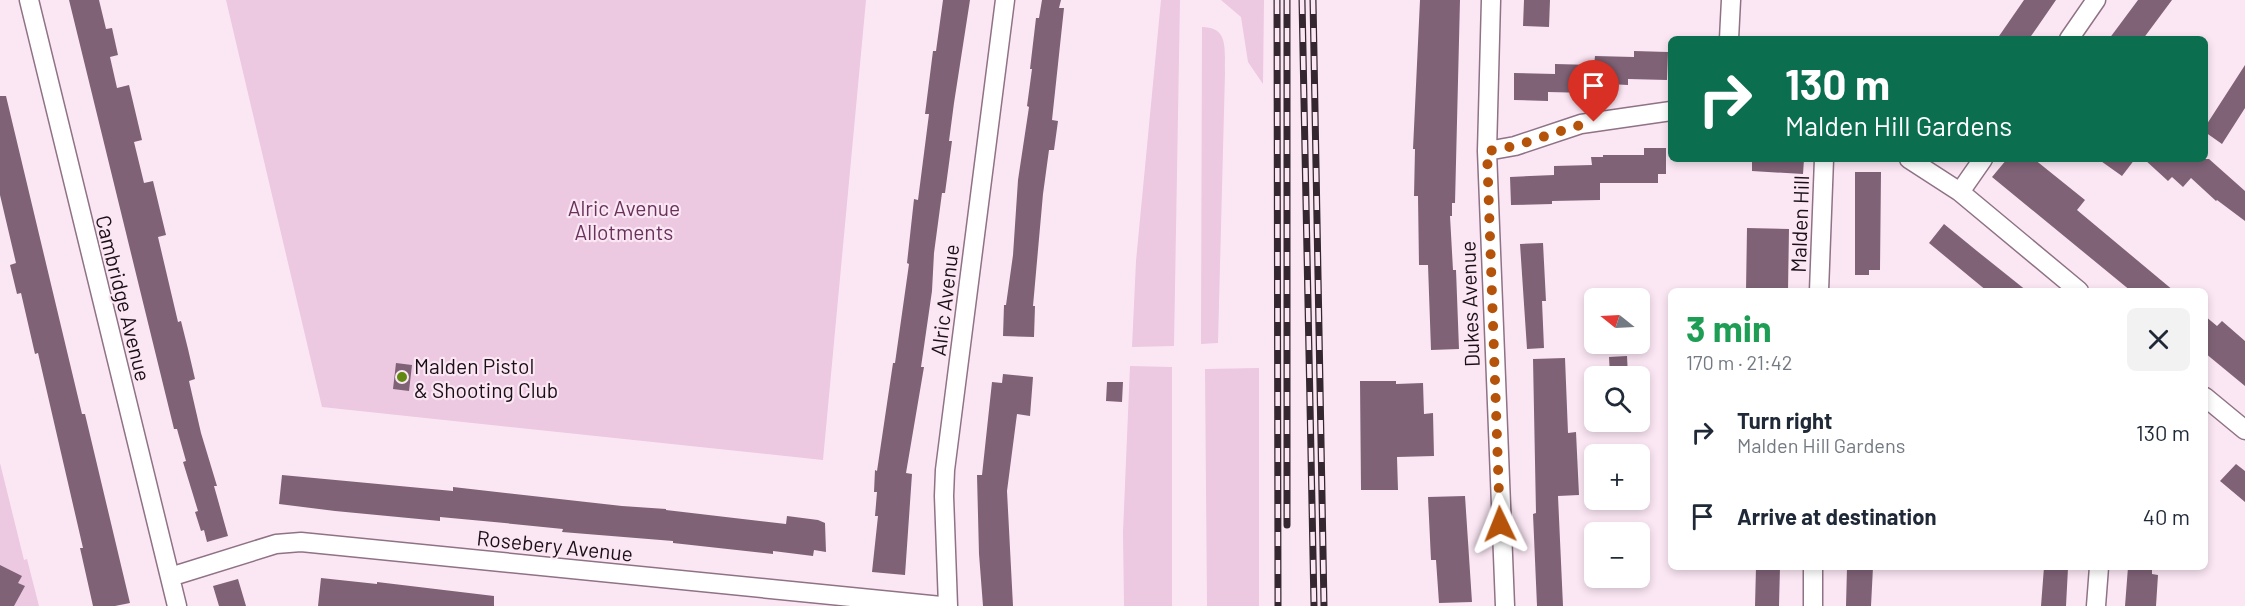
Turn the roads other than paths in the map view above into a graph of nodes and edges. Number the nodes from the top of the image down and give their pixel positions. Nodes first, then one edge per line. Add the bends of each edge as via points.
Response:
1 (29, 0) edge
2 (1005, 0) edge
3 (1491, 0) edge
4 (1731, 0) edge
5 (2096, 0) edge
6 (1729, 36) edge
7 (2071, 36) edge
8 (1668, 111) edge
9 (1487, 151) junction
10 (1824, 162) edge
11 (1914, 162) edge
12 (1981, 162) edge
13 (1960, 192) junction
14 (1819, 288) edge
15 (2075, 288) edge
16 (2208, 399) edge
17 (2245, 430) edge
18 (1814, 570) edge
19 (2099, 570) edge
20 (170, 577) junction
21 (177, 606) edge
22 (940, 606) edge
23 (948, 606) edge
24 (1504, 606) edge
25 (1813, 606) edge
26 (2096, 606) edge

1 - 20 street, Cambridge Avenue
2 - 23 street, Alric Avenue via 945,470
3 - 9 street, Dukes Avenue
4 - 6 street
5 - 7 street
8 - 9 street via 1581,124
9 - 24 street, Dukes Avenue
10 - 14 street, Malden Hill
11 - 13 street
12 - 13 street
13 - 15 street
16 - 17 street
18 - 25 street
19 - 26 street
20 - 21 street, Cambridge Avenue
20 - 22 street, Rosebery Avenue via 276,544 301,542

